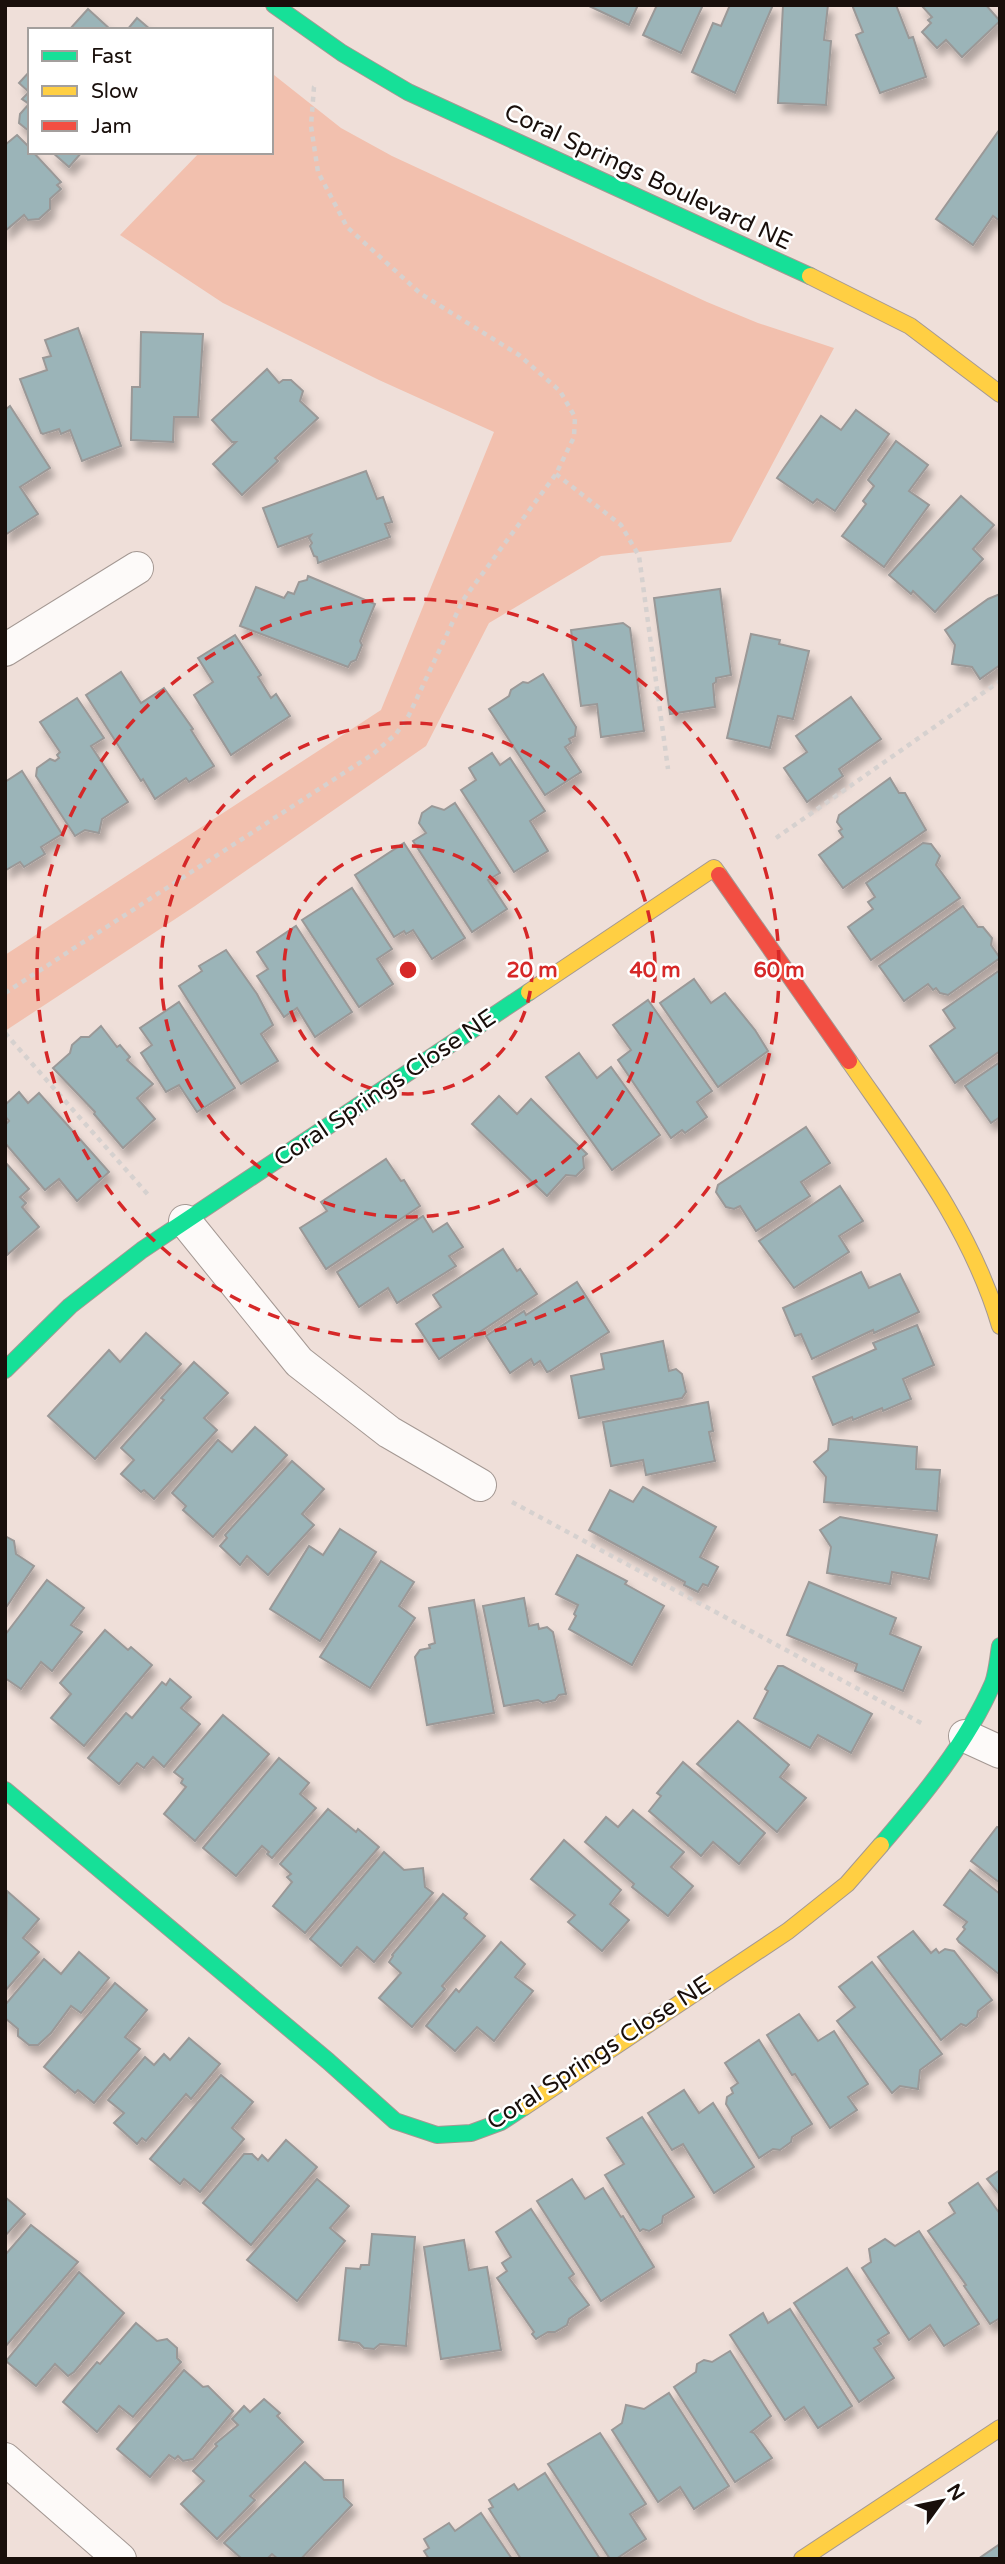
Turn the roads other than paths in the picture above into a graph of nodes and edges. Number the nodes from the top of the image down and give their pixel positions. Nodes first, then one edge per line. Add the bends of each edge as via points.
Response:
1 (274, 5) edge
2 (1000, 394) edge
3 (137, 568) dead end
4 (5, 650) edge
5 (186, 1221) junction
6 (1000, 1326) edge
7 (5, 1370) edge
8 (481, 1485) road end
9 (1000, 1646) edge
10 (997, 1682) edge
11 (965, 1736) junction
12 (1000, 1752) edge
13 (5, 1790) edge
14 (1000, 2428) edge
15 (5, 2459) edge
16 (62, 2507) junction
17 (96, 2559) edge
18 (120, 2559) edge
19 (802, 2559) edge

1 - 2 street, Coral Springs Boulevard NE via 408,92 787,265 909,326
3 - 4 street
5 - 6 street, Coral Springs Close NE via 714,868 943,1197 974,1257
5 - 7 street, Coral Springs Close NE via 82,1295
5 - 8 street via 299,1362 389,1432
9 - 10 street, Coral Springs Close NE
10 - 11 street, Coral Springs Close NE
11 - 12 street
11 - 13 street, Coral Springs Close NE via 914,1807 847,1884 788,1931 501,2122 471,2133 437,2135 395,2121
14 - 19 street
15 - 16 street
16 - 17 street
16 - 18 street

